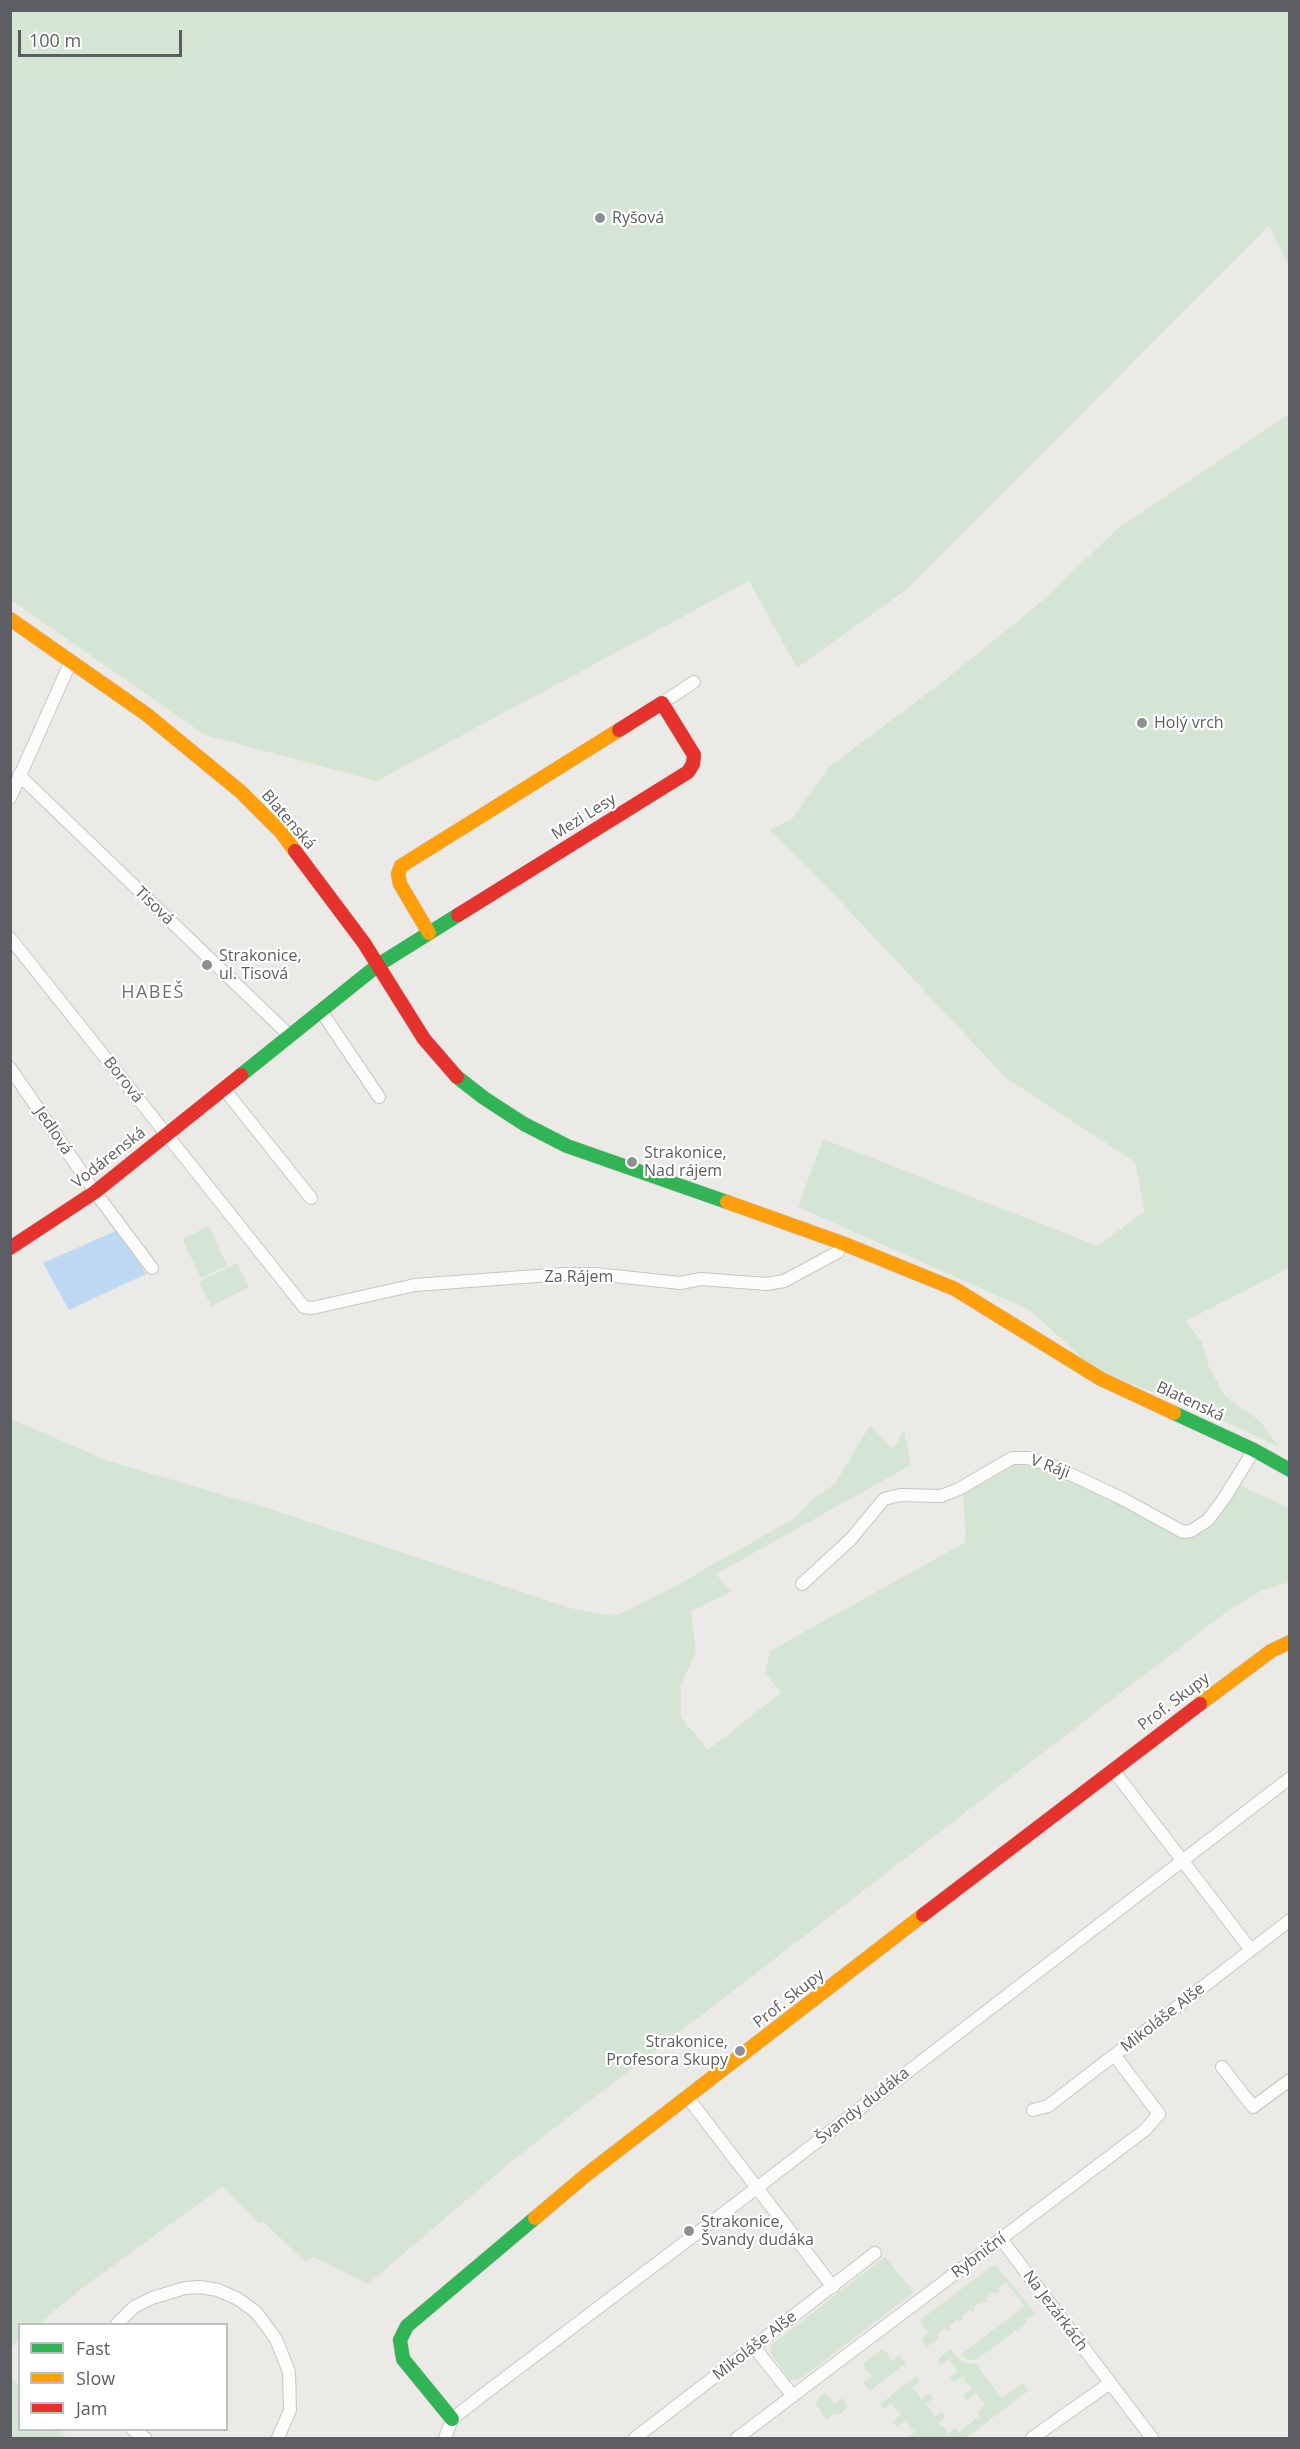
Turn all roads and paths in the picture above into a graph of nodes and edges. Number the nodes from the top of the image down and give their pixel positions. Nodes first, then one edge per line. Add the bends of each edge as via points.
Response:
1 (10, 619) edge
2 (71, 661) junction
3 (694, 682) dead end
4 (662, 704) junction
5 (19, 775) junction
6 (10, 798) edge
7 (429, 933) junction
8 (10, 938) edge
9 (378, 965) junction
10 (321, 1011) junction
11 (290, 1036) junction
12 (10, 1068) edge
13 (224, 1089) junction
14 (378, 1097) dead end
15 (166, 1135) junction
16 (95, 1192) junction
17 (311, 1198) dead end
18 (843, 1243) junction
19 (10, 1248) edge
20 (152, 1268) dead end
21 (303, 1307) joint
22 (1254, 1450) junction
23 (1290, 1470) edge
24 (802, 1584) dead end
25 (1290, 1642) edge
26 (1113, 1770) junction
27 (1290, 1778) edge
28 (1182, 1860) junction
29 (1290, 1920) edge
30 (1251, 1950) junction
31 (1114, 2056) junction
32 (1222, 2067) dead end
33 (1290, 2080) edge
34 (688, 2098) junction
35 (1033, 2110) dead end
36 (758, 2187) junction
37 (1001, 2239) junction
38 (875, 2253) dead end
39 (833, 2286) junction
40 (119, 2323) edge
41 (754, 2347) junction
42 (1110, 2383) junction
43 (793, 2396) junction
44 (452, 2419) junction
45 (278, 2439) edge
46 (445, 2439) edge
47 (635, 2439) edge
48 (737, 2439) edge
49 (1032, 2439) edge
50 (1152, 2439) edge

1 - 2 street, Blatenská
2 - 5 street
2 - 9 street, Blatenská via 146,714 241,792 281,832
3 - 4 street
4 - 7 street via 401,866 400,884
4 - 7 street, Mezi Lesy via 694,754 688,772
5 - 6 street
5 - 11 street, Tisová
7 - 9 street, Mezi Lesy
8 - 15 street, Borová
9 - 10 street, Vodárenská
9 - 18 street, Blatenská via 424,1039 455,1075 524,1124 567,1146
10 - 11 street, Vodárenská
10 - 14 street
11 - 13 street, Vodárenská
12 - 16 street, Jedlová
13 - 15 street, Vodárenská
13 - 17 street
15 - 16 street, Vodárenská
15 - 21 street, Borová
16 - 19 street, Vodárenská
16 - 20 street, Jedlová
18 - 21 street, Za Rájem via 838,1252 784,1281 767,1284 701,1279 680,1283 564,1274 415,1286
18 - 22 street, Blatenská via 955,1289 1101,1379
22 - 23 street, Blatenská
22 - 24 street, V Ráji via 1208,1520 1183,1532 1053,1466 1028,1458 1012,1458 941,1496 900,1495 884,1499 851,1539
25 - 26 street, Prof. Skupy via 1271,1651
26 - 28 street
26 - 34 street, Prof. Skupy
27 - 28 street, Švandy dudáka
28 - 30 street
28 - 36 street, Švandy dudáka
29 - 30 street, Mikoláše Alše
30 - 31 street, Mikoláše Alše
31 - 35 street, Mikoláše Alše via 1048,2106
31 - 37 street, Rybniční via 1160,2114 1145,2130
32 - 33 street via 1253,2107
34 - 36 street
34 - 44 street, Prof. Skupy via 586,2175 407,2326 400,2340 404,2359
36 - 39 street
36 - 44 street, Švandy dudáka
37 - 42 street, Na Jezárkách
37 - 43 street, Rybniční
38 - 39 street, Mikoláše Alše
39 - 41 street, Mikoláše Alše
40 - 45 street via 134,2307 185,2288 219,2290 256,2312 276,2339 289,2372 290,2410
41 - 43 street
41 - 47 street, Mikoláše Alše
42 - 49 street
42 - 50 street, Na Jezárkách
43 - 48 street, Rybniční
44 - 46 street

